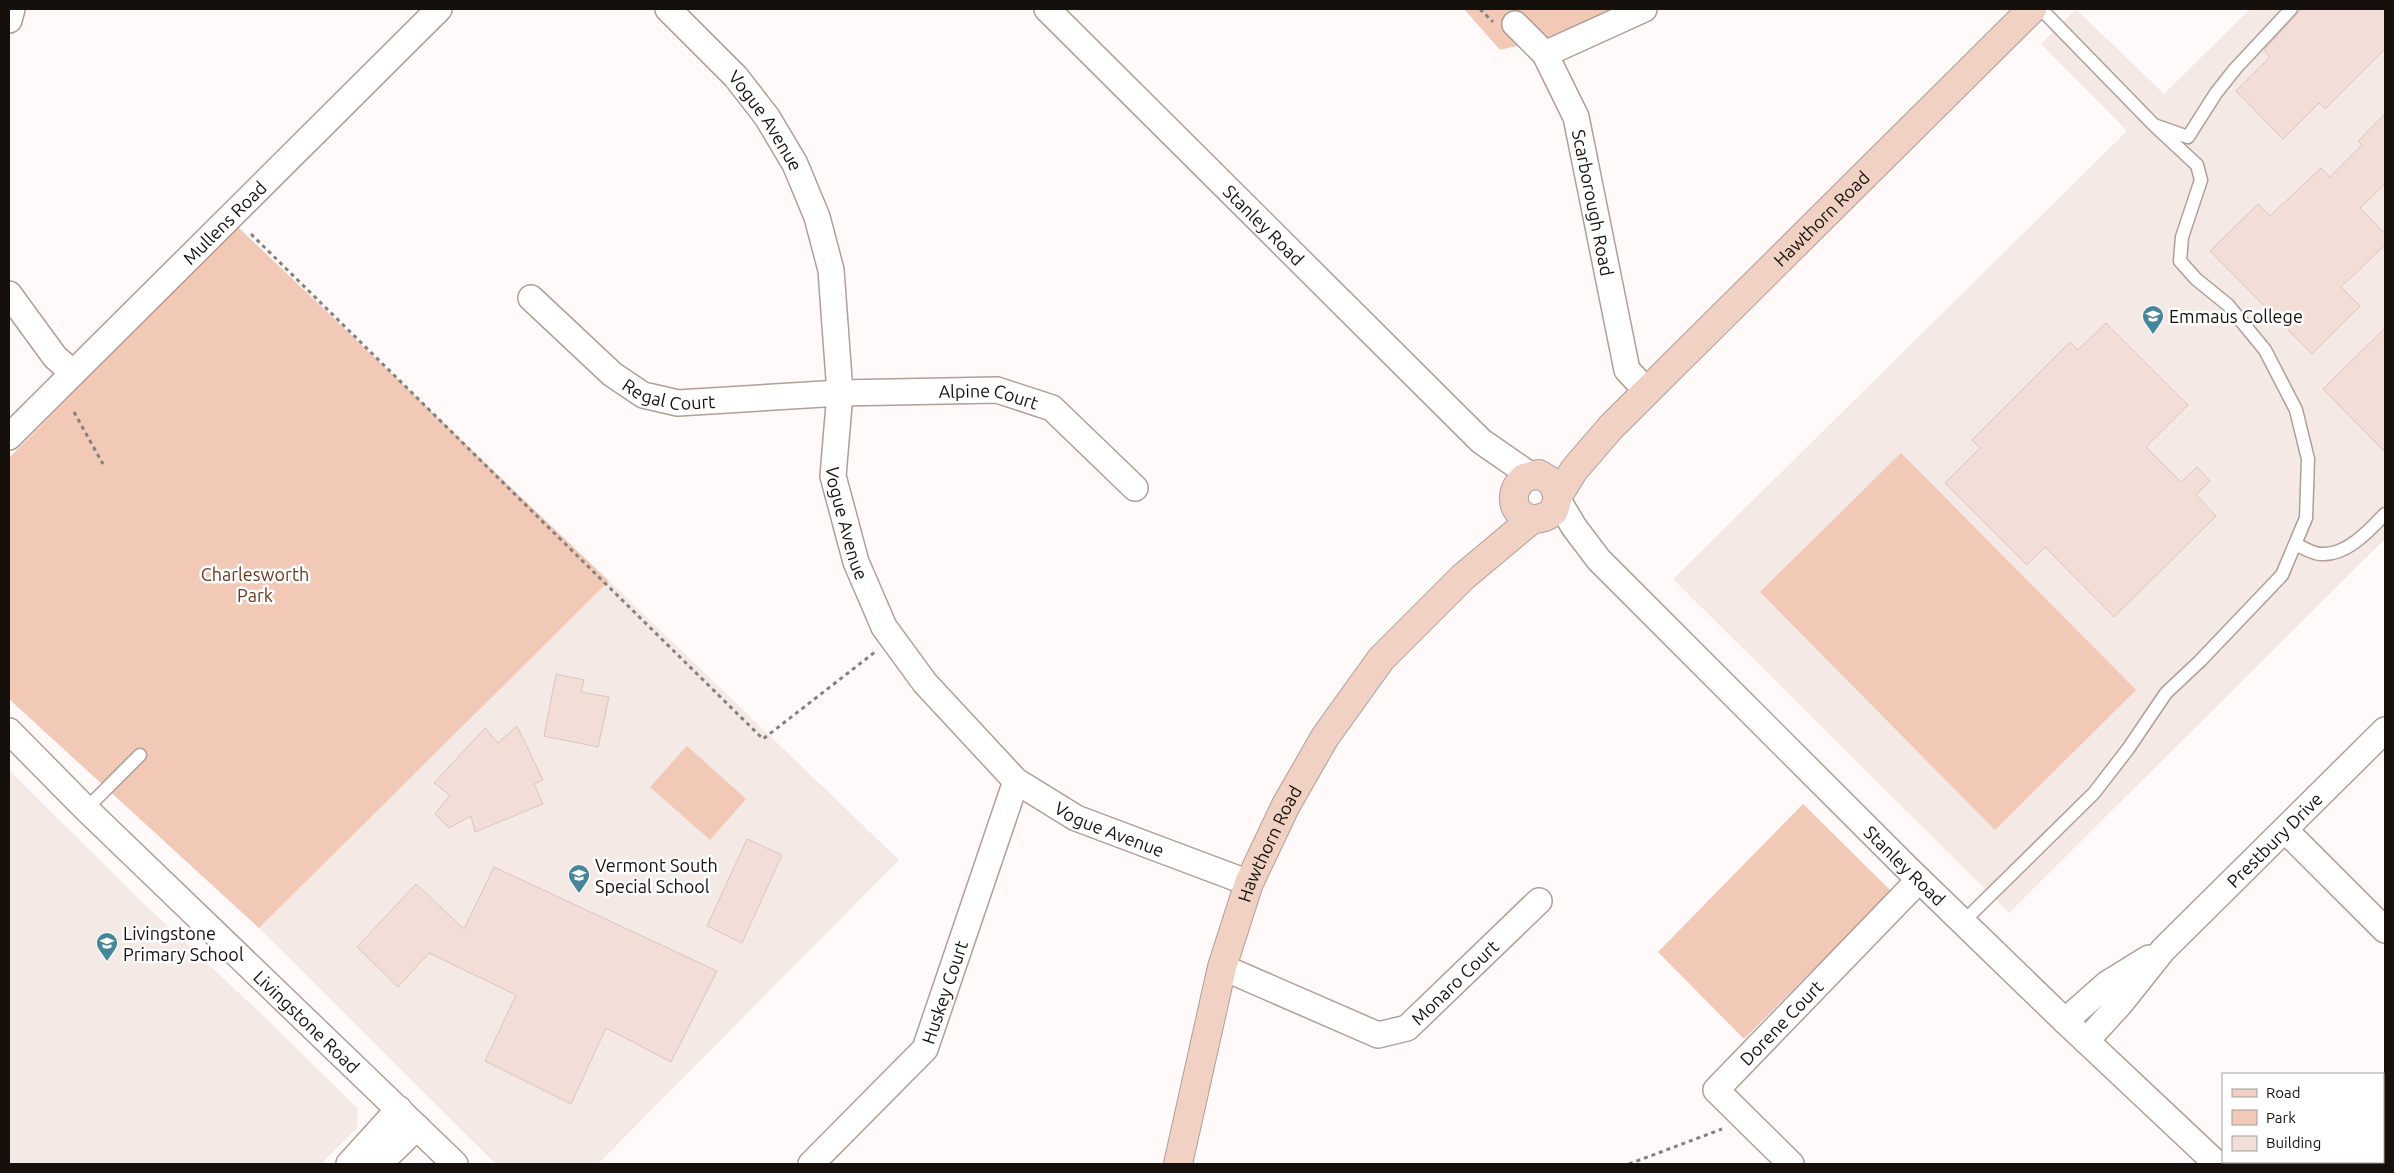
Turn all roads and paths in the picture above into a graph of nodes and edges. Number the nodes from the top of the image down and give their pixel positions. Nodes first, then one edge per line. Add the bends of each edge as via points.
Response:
1 (12, 9) edge
2 (439, 9) edge
3 (668, 9) edge
4 (1047, 9) edge
5 (1480, 9) edge
6 (1644, 9) edge
7 (2032, 9) edge
8 (2042, 9) edge
9 (2291, 9) edge
10 (9, 20) edge
11 (1505, 23) joint
12 (1545, 54) junction
13 (2154, 125) junction
14 (251, 234) dead end
15 (9, 294) edge
16 (531, 298) dead end
17 (73, 373) junction
18 (1647, 391) junction
19 (840, 393) junction
20 (74, 412) dead end
21 (1611, 427) junction
22 (9, 437) edge
23 (103, 464) dead end
24 (1522, 486) junction
25 (1134, 488) dead end
26 (1558, 498) junction
27 (2385, 514) edge
28 (1533, 519) junction
29 (2295, 544) junction
30 (1599, 560) junction
31 (1463, 577) junction
32 (876, 651) dead end
33 (2385, 730) edge
34 (9, 731) edge
35 (140, 755) dead end
36 (1016, 782) junction
37 (86, 809) junction
38 (2286, 830) junction
39 (1919, 880) junction
40 (1249, 883) junction
41 (1539, 901) dead end
42 (1963, 922) junction
43 (2385, 930) edge
44 (2163, 950) junction
45 (1222, 967) junction
46 (2065, 1021) junction
47 (2086, 1041) junction
48 (399, 1109) junction
49 (416, 1127) junction
50 (1725, 1128) dead end
51 (348, 1164) edge
52 (379, 1164) edge
53 (455, 1164) edge
54 (811, 1164) edge
55 (1178, 1164) edge
56 (1629, 1164) edge
57 (1792, 1164) edge
58 (2217, 1164) edge

1 - 10 street
2 - 17 street, Mullens Road
3 - 19 street, Vogue Avenue via 736,77 767,116 795,164 817,217 831,270
4 - 24 street, Stanley Road via 1481,441 1508,482
5 - 11 path
6 - 12 street
7 - 18 main road, Hawthorn Road
8 - 13 lane
9 - 13 lane via 2230,75 2188,137
11 - 12 street, Scarborough Road
12 - 18 street, Scarborough Road via 1576,117 1627,370
13 - 29 lane via 2197,165 2201,180 2182,237 2180,261 2228,305 2265,350 2296,410 2308,459 2306,518
14 - 32 path via 763,739
15 - 17 street via 55,357
16 - 19 street, Regal Court via 612,374 643,395 678,404
17 - 22 street, Mullens Road
18 - 21 main road, Hawthorn Road
19 - 25 street, Alpine Court via 998,390 1052,408
19 - 36 street, Vogue Avenue via 833,476 856,562 884,627 925,683
20 - 23 path
21 - 24 main road, Hawthorn Road
21 - 26 main road, Hawthorn Road via 1574,470
24 - 26 main road via 1546,477 1557,488
24 - 28 main road via 1518,511
24 - 31 main road, Hawthorn Road via 1491,542
26 - 28 main road via 1554,511 1548,516
26 - 30 street, Stanley Road via 1574,528
27 - 29 lane via 2345,549 2320,555
28 - 30 street, Stanley Road via 1568,537
28 - 31 main road, Hawthorn Road
29 - 42 lane via 2282,575 2166,693 2094,793
30 - 39 street, Stanley Road
31 - 40 main road, Hawthorn Road via 1381,659 1325,737 1286,805
33 - 38 street, Prestbury Drive
34 - 37 street, Livingstone Road
35 - 37 lane
36 - 40 street, Vogue Avenue via 1076,818
36 - 54 street, Huskey Court via 925,1049
37 - 48 street, Livingstone Road
38 - 43 street
38 - 44 street, Prestbury Drive
39 - 42 street, Stanley Road
39 - 57 street, Dorene Court via 1716,1090
40 - 45 main road, Hawthorn Road
41 - 45 street, Monaro Court via 1407,1028 1378,1035
42 - 46 street, Stanley Road
44 - 46 street, Prestbury Drive via 2107,984
44 - 47 street, Prestbury Drive
45 - 55 main road, Hawthorn Road
46 - 47 street, Stanley Road
47 - 58 street, Stanley Road
48 - 49 street, Livingstone Road
48 - 51 street
49 - 52 street
49 - 53 street, Livingstone Road
50 - 56 path

